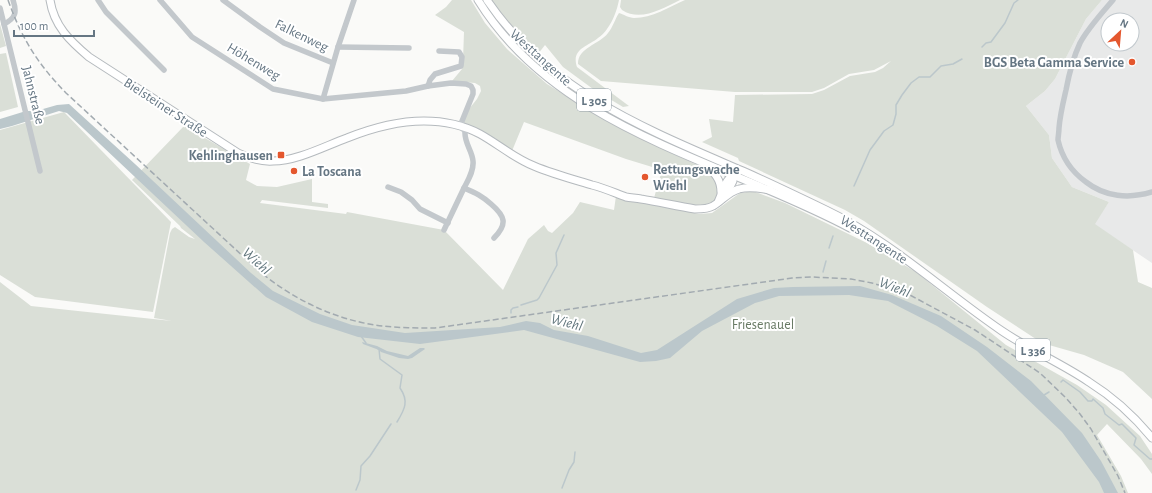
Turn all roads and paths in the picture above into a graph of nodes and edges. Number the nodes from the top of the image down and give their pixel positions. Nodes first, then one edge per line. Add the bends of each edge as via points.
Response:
1 (13, 0) edge
2 (98, 0) edge
3 (160, 0) edge
4 (223, 0) edge
5 (354, 0) edge
6 (478, 0) edge
7 (487, 0) edge
8 (1113, 0) edge
9 (53, 1) edge
10 (0, 8) edge
11 (4, 24) junction
12 (338, 47) junction
13 (409, 48) dead end
14 (439, 51) dead end
15 (333, 63) junction
16 (164, 70) dead end
17 (428, 86) junction
18 (323, 99) junction
19 (460, 126) junction
20 (700, 160) junction
21 (728, 165) junction
22 (40, 171) dead end
23 (747, 173) junction
24 (733, 174) junction
25 (388, 187) dead end
26 (464, 188) junction
27 (770, 190) junction
28 (1152, 192) edge
29 (723, 196) junction
30 (448, 223) junction
31 (444, 230) dead end
32 (494, 238) dead end
33 (912, 264) junction
34 (1152, 438) edge

1 - 11 street via 16,9 14,17
2 - 16 street via 106,12
3 - 18 street, Höhenweg via 192,37 273,89
4 - 15 street, Falkenweg via 284,43
5 - 12 street
6 - 20 main road, Westtangente / L 305 via 510,43 566,91 628,128
7 - 21 main road, Westtangente / L 305 via 527,48 579,90 652,131
8 - 28 street via 1081,42 1072,64 1059,116 1058,140 1065,160 1076,175 1093,188 1126,196
9 - 19 main road, Bielsteiner Straße / L 336 via 57,21 64,33 89,57 238,153 250,158 271,162 288,159 396,123 424,121
10 - 11 street, Jahnstraße
11 - 22 street, Jahnstraße
12 - 13 street
12 - 15 street
14 - 17 street via 459,52 462,57 461,66 435,74
15 - 18 street
17 - 18 street, Höhenweg via 406,92
17 - 19 street, Höhenweg via 451,83 471,86 472,94
19 - 26 street via 465,131 464,138 473,161 472,171
19 - 29 main road, Bielsteiner Straße / L 336 via 532,166 606,189 695,209 712,207
20 - 24 main road, Westtangente / L 305
20 - 29 main road, L 305 via 718,178
21 - 23 main road, Westtangente / L 305
21 - 24 main road
23 - 24 main road, L 336
23 - 33 main road, Westtangente / L 336 via 847,220
24 - 27 main road, Westtangente / L 336
24 - 29 main road, L 336 via 732,182
25 - 30 street via 401,192 420,209
26 - 30 street
26 - 32 street via 481,196 502,214 503,227
27 - 29 main road, L 336 via 743,188
27 - 33 main road, Westtangente / L 336 via 841,223
30 - 31 street
33 - 34 main road, L 336 via 1000,330 1102,391 1125,409

